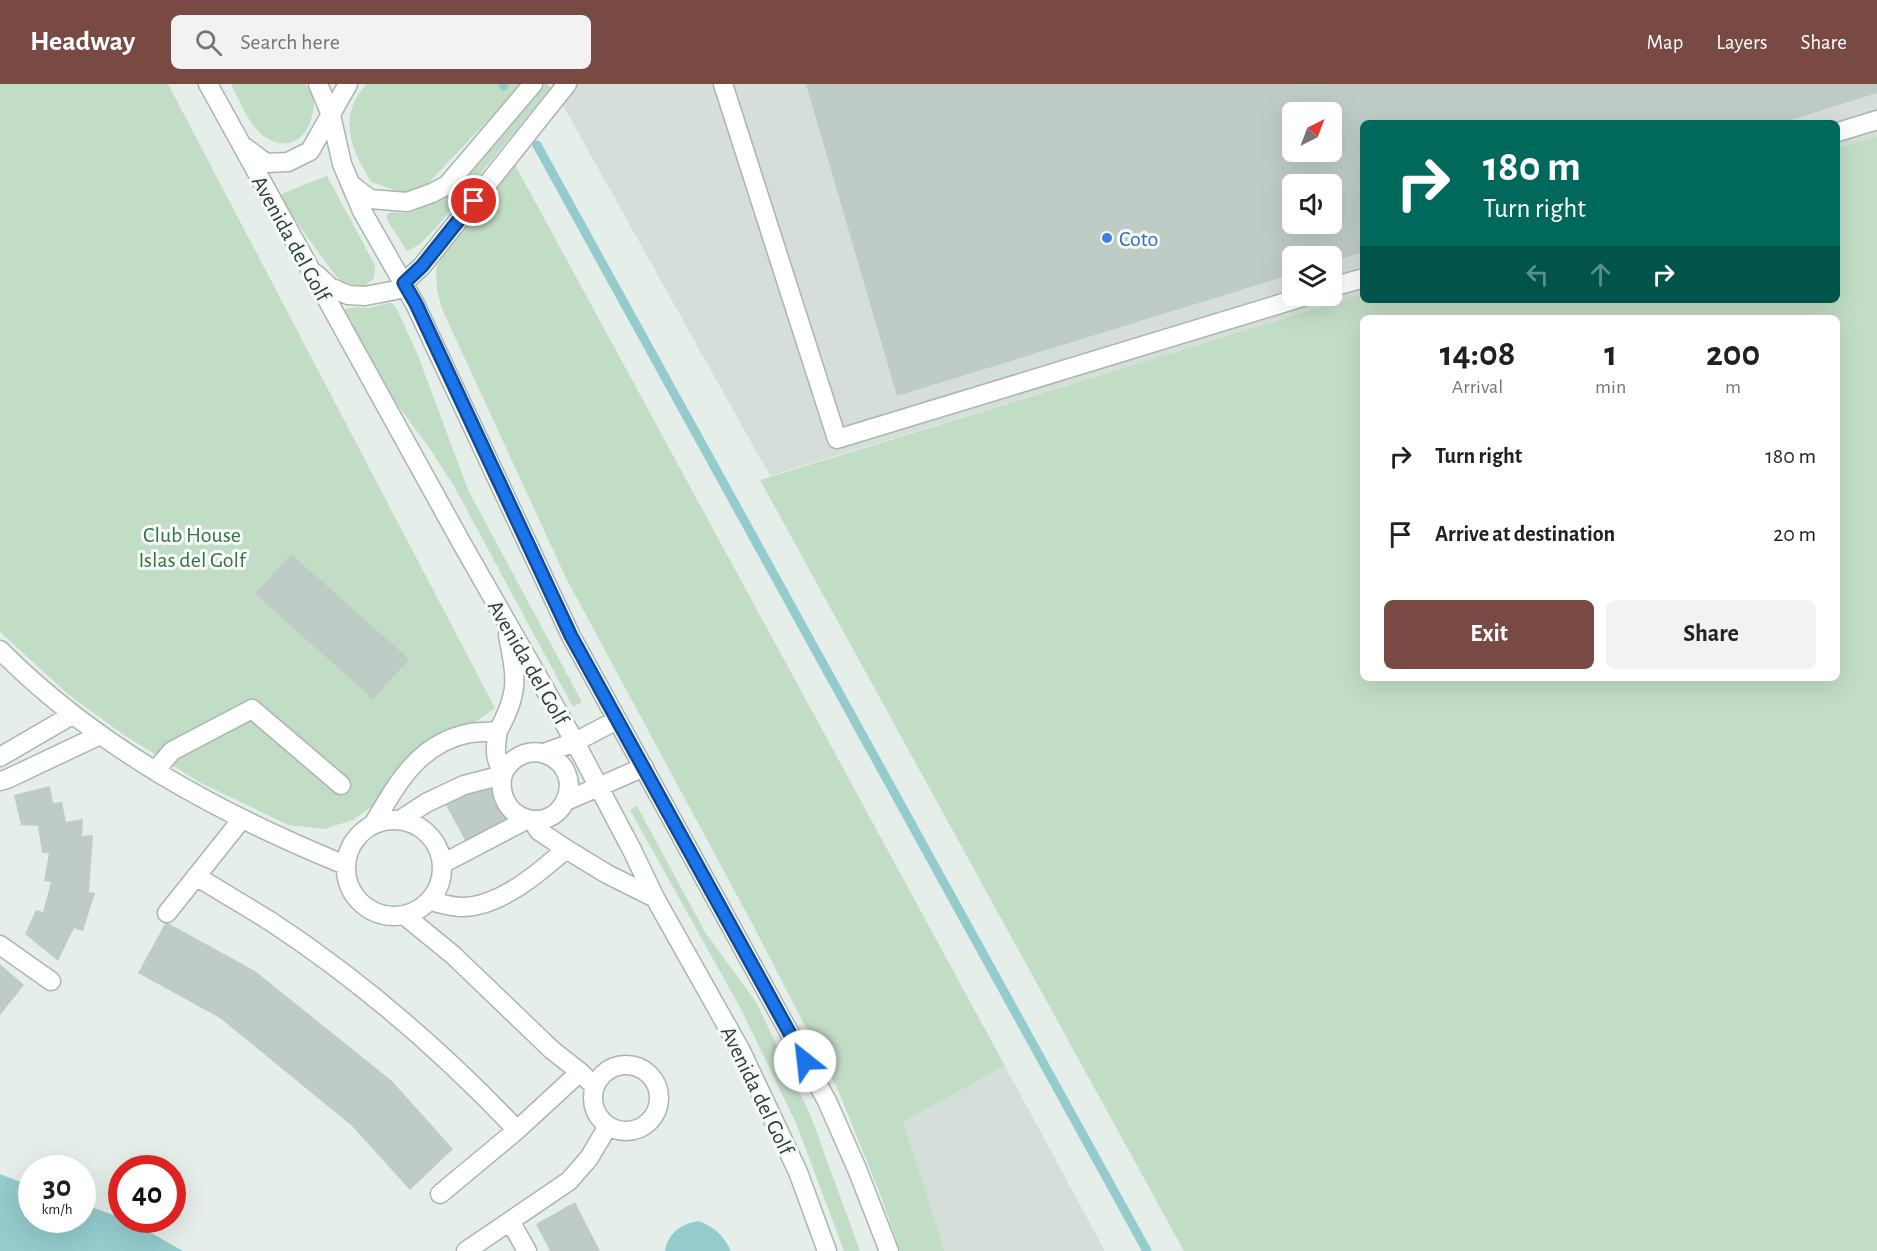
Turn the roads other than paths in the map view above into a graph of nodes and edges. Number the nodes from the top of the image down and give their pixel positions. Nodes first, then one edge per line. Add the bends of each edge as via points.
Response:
1 (208, 84) edge
2 (318, 84) edge
3 (348, 84) edge
4 (533, 84) edge
5 (567, 84) edge
6 (723, 84) edge
7 (331, 115) junction
8 (1877, 120) edge
9 (1840, 131) edge
10 (240, 143) junction
11 (350, 183) junction
12 (309, 267) junction
13 (1360, 279) edge
14 (404, 283) junction
15 (1342, 284) edge
16 (1282, 303) edge
17 (506, 621) junction
18 (0, 650) edge
19 (72, 715) junction
20 (617, 720) junction
21 (498, 731) junction
22 (100, 735) junction
23 (575, 742) junction
24 (544, 753) junction
25 (0, 757) edge
26 (644, 767) junction
27 (155, 771) junction
28 (503, 774) junction
29 (0, 781) edge
30 (341, 785) dead end
31 (599, 787) junction
32 (566, 801) junction
33 (242, 819) junction
34 (400, 820) junction
35 (530, 820) junction
36 (374, 823) junction
37 (566, 849) junction
38 (442, 864) junction
39 (345, 865) junction
40 (196, 876) junction
41 (655, 898) junction
42 (430, 901) junction
43 (167, 913) dead end
44 (404, 915) junction
45 (0, 945) edge
46 (51, 981) dead end
47 (580, 1072) junction
48 (595, 1087) junction
49 (608, 1126) junction
50 (517, 1130) junction
51 (440, 1194) dead end
52 (510, 1221) junction
53 (466, 1251) edge
54 (528, 1251) edge
55 (827, 1251) edge
56 (889, 1251) edge

1 - 10 street, Avenida del Golf
2 - 7 street
3 - 7 street
4 - 11 street via 447,185 407,202 370,199
5 - 14 street via 422,266
6 - 16 street via 837,440
7 - 10 street via 310,151 288,162 266,163
7 - 11 street
8 - 9 street
10 - 12 street, Avenida del Golf
11 - 14 street
12 - 14 street via 330,287 348,295 396,290
12 - 17 street, Avenida del Golf
13 - 15 street
14 - 20 street via 571,636
17 - 21 street via 516,676 513,697
17 - 23 street, Avenida del Golf
18 - 19 street
19 - 22 street
19 - 25 street
20 - 23 street
20 - 26 street
21 - 28 street via 495,750
21 - 36 street via 444,742 414,762
22 - 27 street
22 - 29 street
23 - 24 street
23 - 31 street, Avenida del Golf
24 - 28 street via 514,758
24 - 32 street via 566,772
26 - 31 street
26 - 56 street via 827,1101
27 - 30 street via 172,751 252,709
27 - 33 street
28 - 34 street via 464,785
28 - 35 street via 503,798 509,808
31 - 32 street
31 - 41 street, Avenida del Golf
32 - 35 street via 555,814
33 - 39 street
33 - 40 street
34 - 36 street
34 - 38 street via 424,830 440,851
35 - 37 street
35 - 38 street
36 - 39 street via 354,840
37 - 41 street
37 - 42 street via 528,880 486,904 460,908
38 - 42 street via 437,890
39 - 44 street via 352,894 362,904 389,916
40 - 43 street
40 - 50 street via 271,922 356,983 481,1092
41 - 55 street, Avenida del Golf via 741,1051 798,1172
42 - 44 street
44 - 47 street
45 - 46 street
47 - 48 street
47 - 50 street
48 - 49 street via 594,1108
48 - 49 street via 600,1077 618,1065 639,1068 655,1082 658,1103 648,1122 629,1131
49 - 52 street via 574,1176
50 - 51 street
52 - 53 street
52 - 54 street

